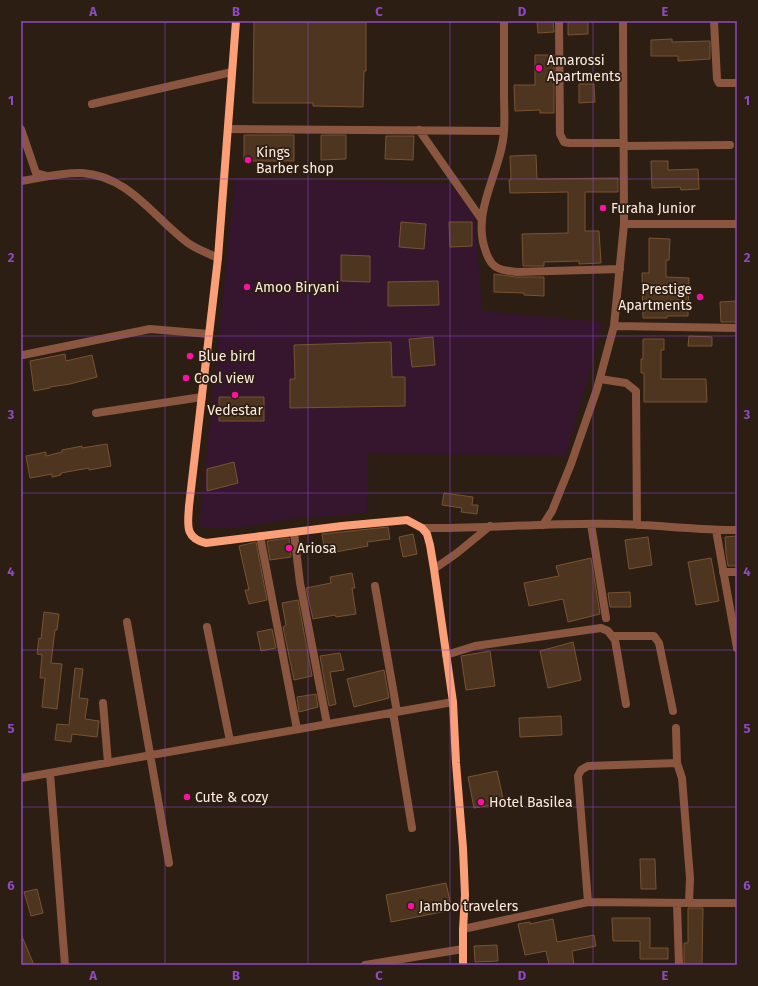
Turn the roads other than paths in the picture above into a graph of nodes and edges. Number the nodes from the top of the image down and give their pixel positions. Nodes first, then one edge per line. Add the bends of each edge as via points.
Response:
1 (236, 21) edge
2 (504, 21) edge
3 (559, 21) edge
4 (623, 21) edge
5 (714, 21) edge
6 (232, 72) junction
7 (737, 82) edge
8 (92, 104) dead end
9 (21, 129) edge
10 (228, 129) junction
11 (420, 130) junction
12 (504, 131) junction
13 (624, 145) junction
14 (730, 145) dead end
15 (49, 177) junction
16 (21, 182) edge
17 (482, 220) junction
18 (624, 224) junction
19 (737, 224) edge
20 (218, 258) junction
21 (620, 270) junction
22 (614, 326) junction
23 (737, 328) edge
24 (210, 334) junction
25 (23, 355) dead end
26 (600, 379) junction
27 (202, 397) junction
28 (96, 413) dead end
29 (591, 524) junction
30 (543, 525) junction
31 (637, 525) junction
32 (490, 526) junction
33 (422, 528) junction
34 (716, 530) junction
35 (737, 530) edge
36 (294, 533) junction
37 (260, 536) junction
38 (434, 569) junction
39 (723, 572) junction
40 (737, 572) edge
41 (375, 586) dead end
42 (606, 618) dead end
43 (127, 622) dead end
44 (207, 627) dead end
45 (614, 636) junction
46 (737, 648) edge
47 (446, 655) junction
48 (453, 702) junction
49 (103, 703) dead end
50 (626, 704) dead end
51 (673, 711) dead end
52 (395, 712) junction
53 (327, 724) junction
54 (676, 728) dead end
55 (297, 729) junction
56 (230, 741) junction
57 (150, 755) junction
58 (108, 763) junction
59 (677, 763) junction
60 (50, 773) junction
61 (21, 778) edge
62 (412, 828) dead end
63 (169, 863) dead end
64 (588, 902) junction
65 (689, 903) junction
66 (737, 903) edge
67 (678, 904) junction
68 (462, 929) junction
69 (463, 949) junction
70 (65, 965) edge
71 (365, 965) edge
72 (463, 965) edge
73 (679, 965) edge

1 - 6 street
2 - 12 street
3 - 13 street via 562,139 568,143
4 - 13 street
5 - 7 street via 717,79 719,83
6 - 8 street
6 - 10 street
9 - 15 street via 36,173
10 - 11 street
10 - 20 street
11 - 12 street
11 - 17 street
12 - 17 street
13 - 14 street
13 - 18 street
15 - 16 street
15 - 20 street via 82,173 113,181 131,192 189,244
17 - 21 street via 483,241 489,260 495,267 505,271
18 - 19 street
18 - 21 street
20 - 24 street
21 - 22 street
22 - 23 street
22 - 26 street
24 - 25 street via 150,329
24 - 27 street
26 - 30 street via 571,464 552,511
26 - 31 street via 626,383 636,391
27 - 28 street
27 - 37 street via 189,506 189,531 194,539 206,543
29 - 30 street
29 - 31 street
29 - 42 street
30 - 32 street
31 - 34 street
32 - 33 street
32 - 38 street
33 - 36 street via 407,520
33 - 38 street via 427,534
34 - 35 street
34 - 39 street
36 - 37 street
36 - 53 street via 300,583
37 - 55 street
38 - 47 street
39 - 40 street
39 - 46 street
41 - 52 street
43 - 57 street
44 - 56 street
45 - 47 street via 602,628 475,646
45 - 50 street
45 - 51 street via 654,636 659,643
47 - 48 street
48 - 52 street
48 - 68 street via 465,895
49 - 58 street
52 - 53 street
52 - 62 street
53 - 55 street
54 - 59 street
55 - 56 street
56 - 57 street
57 - 58 street
57 - 63 street
58 - 60 street
59 - 64 street via 588,766 578,776
59 - 65 street via 682,778 690,878
60 - 61 street
60 - 70 street
64 - 67 street
64 - 68 street
65 - 66 street
65 - 67 street
67 - 73 street
68 - 69 street
69 - 71 street
69 - 72 street

